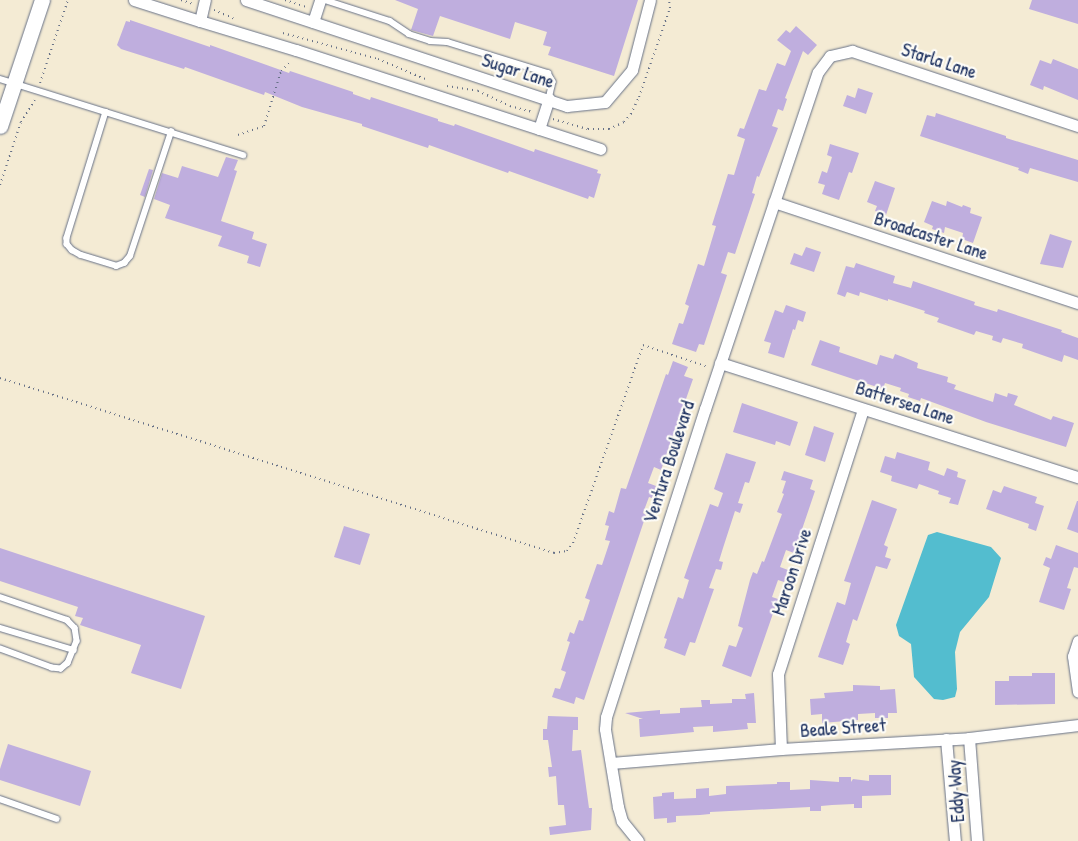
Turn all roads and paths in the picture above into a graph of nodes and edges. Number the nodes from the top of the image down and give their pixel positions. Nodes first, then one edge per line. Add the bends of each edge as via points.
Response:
1 (42, 0) edge
2 (68, 0) edge
3 (134, 0) edge
4 (181, 0) edge
5 (246, 0) edge
6 (285, 0) edge
7 (320, 0) edge
8 (325, 0) edge
9 (650, 0) edge
10 (204, 3) edge
11 (310, 8) dead end
12 (200, 21) junction
13 (240, 22) dead end
14 (313, 22) junction
15 (282, 33) dead end
16 (296, 50) junction
17 (7, 81) edge
18 (37, 91) junction
19 (810, 94) joint
20 (549, 99) junction
21 (106, 112) junction
22 (0, 126) edge
23 (1078, 126) edge
24 (539, 129) junction
25 (171, 132) junction
26 (238, 135) dead end
27 (600, 149) dead end
28 (243, 154) dead end
29 (0, 185) edge
30 (774, 202) junction
31 (1078, 303) edge
32 (719, 367) junction
33 (0, 378) edge
34 (863, 409) junction
35 (1078, 477) edge
36 (0, 597) edge
37 (0, 628) edge
38 (1078, 641) edge
39 (0, 649) edge
40 (74, 650) junction
41 (1078, 692) edge
42 (1078, 725) edge
43 (969, 738) junction
44 (946, 739) junction
45 (781, 749) junction
46 (611, 763) junction
47 (0, 799) edge
48 (57, 819) dead end
49 (638, 841) edge
50 (955, 841) edge
51 (977, 841) edge

1 - 17 street
2 - 18 path
3 - 12 street
4 - 10 path
5 - 14 street, Sugar Lane
6 - 11 path
7 - 14 street
8 - 20 lane via 390,21 409,34 548,72 553,82
9 - 20 street, Sugar Lane via 632,70 605,102 567,106
10 - 12 street
10 - 13 path
12 - 16 street
14 - 20 street, Sugar Lane
15 - 16 path via 300,38
16 - 24 street
16 - 26 path via 294,58 281,71 264,126
17 - 18 lane
17 - 22 street
18 - 21 lane
18 - 29 path via 21,122
19 - 23 street, Starla Lane via 818,72 830,56 852,51
19 - 30 street, Ventura Boulevard
20 - 24 street
21 - 25 lane
21 - 25 lane via 67,244 81,255 116,266 130,256
24 - 27 street
25 - 28 lane
30 - 31 street, Broadcaster Lane
30 - 32 street, Ventura Boulevard
32 - 33 path via 643,345 573,543 567,550 554,553
32 - 34 street, Battersea Lane
32 - 46 street, Ventura Boulevard via 608,709 605,729
34 - 35 street, Battersea Lane
34 - 45 street, Maroon Drive via 778,674
36 - 40 lane via 66,620 75,628 77,642
37 - 40 lane
38 - 41 street via 1073,656
39 - 40 lane via 61,669
42 - 43 street, Beale Street
43 - 44 street, Beale Street
43 - 51 street, Eddy Way
44 - 45 street, Beale Street
44 - 50 street, Eddy Way
45 - 46 street, Beale Street
46 - 49 street, Ventura Boulevard via 622,821
47 - 48 lane

